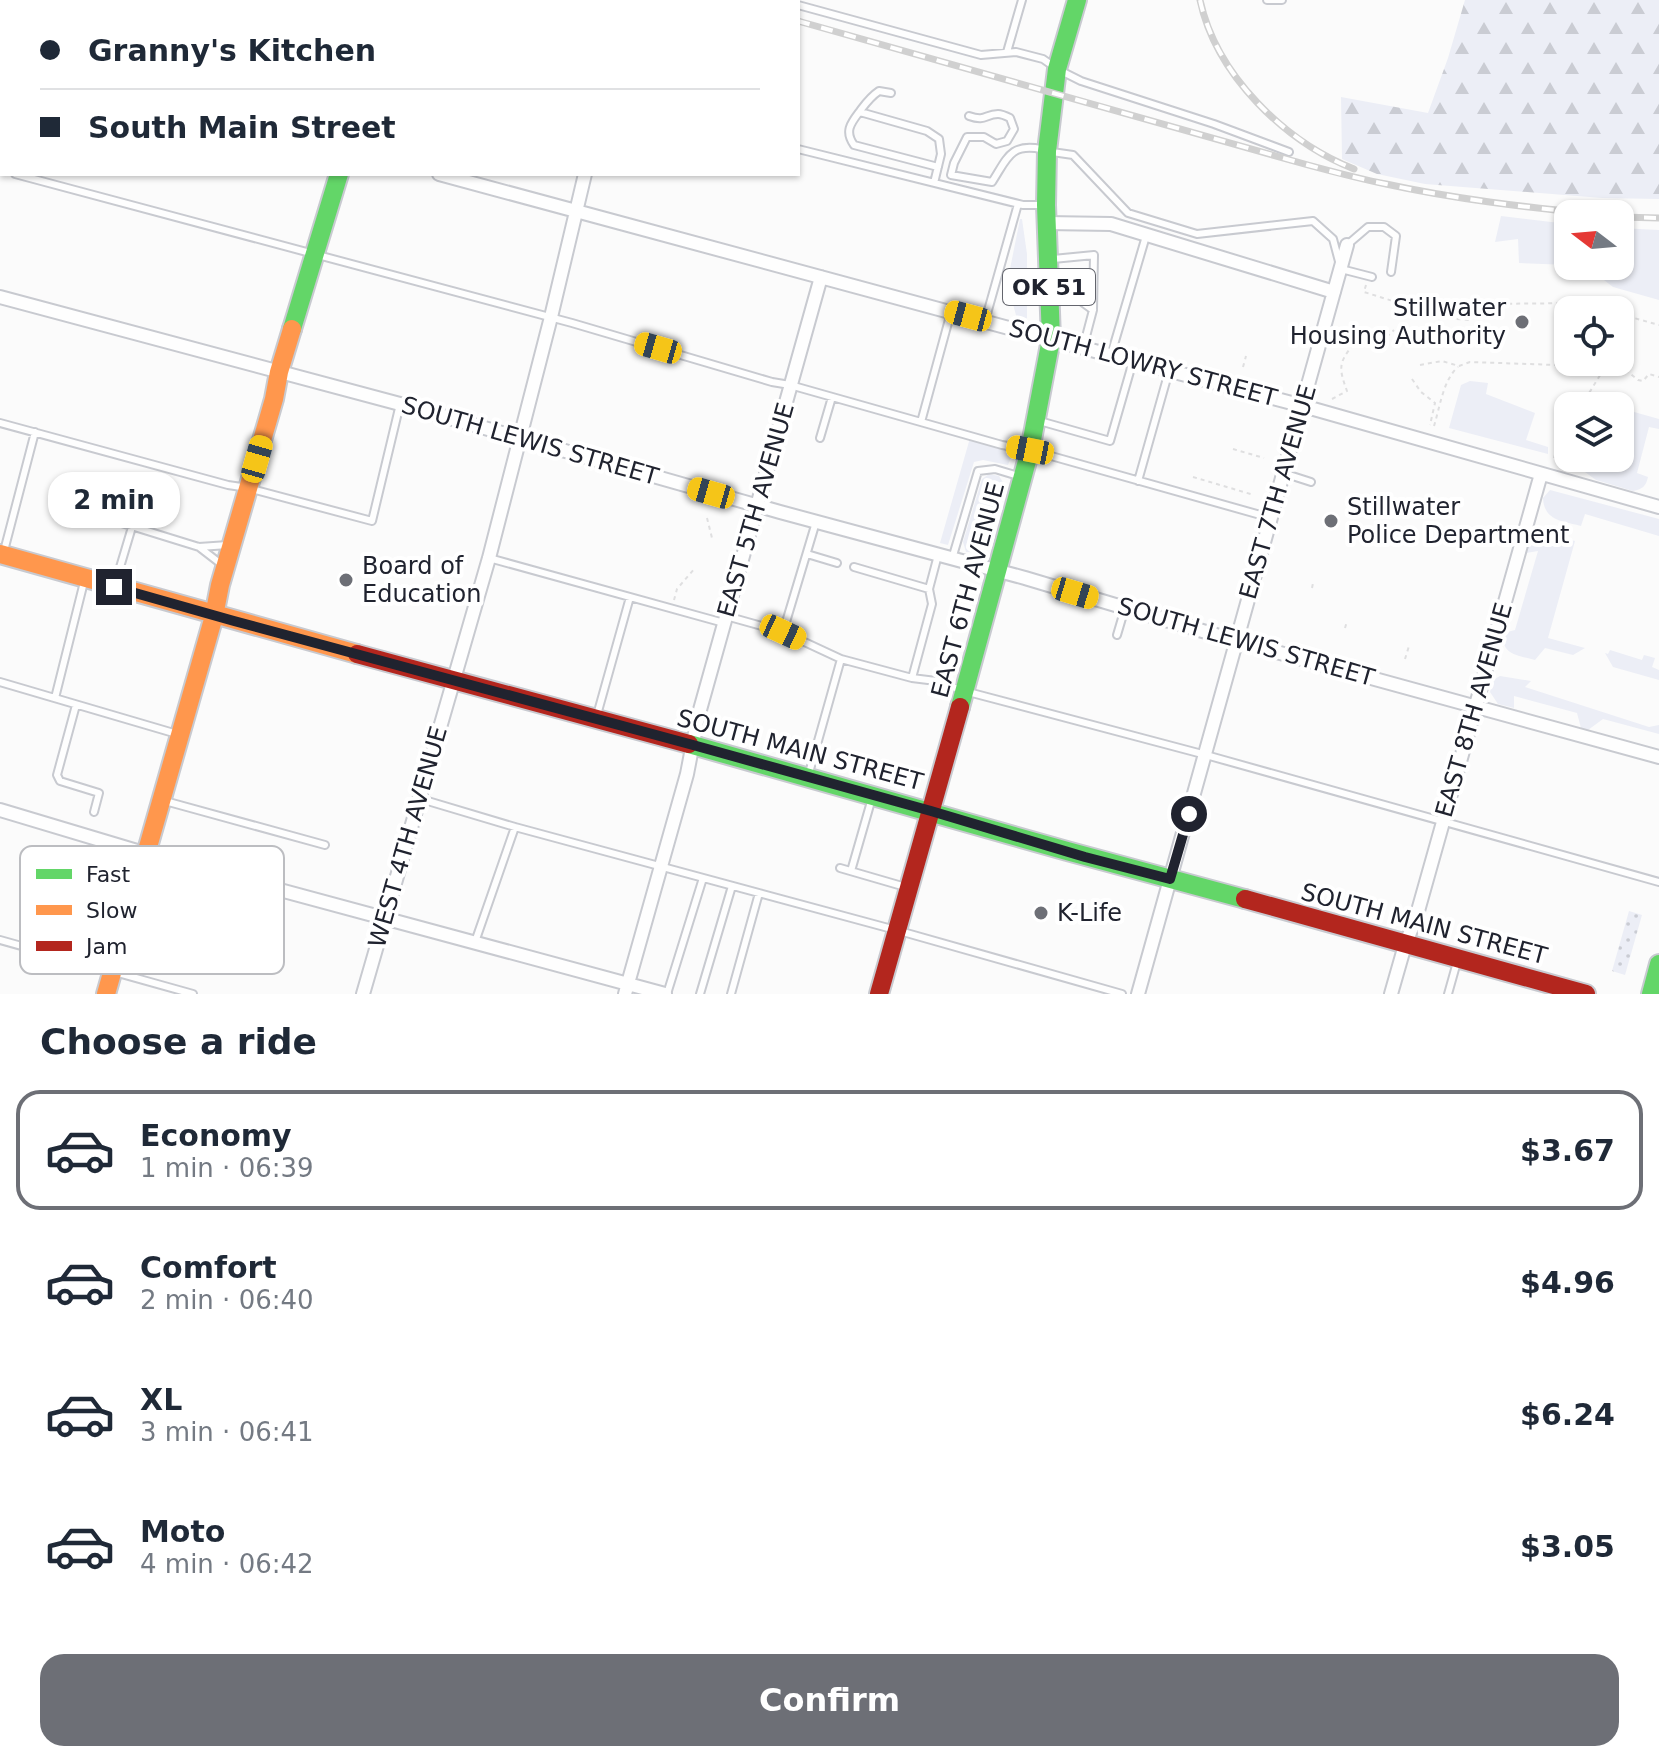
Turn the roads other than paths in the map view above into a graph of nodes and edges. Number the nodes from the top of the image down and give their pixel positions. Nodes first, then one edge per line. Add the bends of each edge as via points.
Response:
1 (1022, 0) edge
2 (1077, 0) edge
3 (1267, 0) edge
4 (1282, 0) edge
5 (800, 6) edge
6 (1007, 52) junction
7 (1057, 69) junction
8 (891, 93) dead end
9 (860, 112) junction
10 (969, 116) dead end
11 (862, 147) junction
12 (800, 150) edge
13 (1047, 151) junction
14 (1289, 152) dead end
15 (857, 164) junction
16 (938, 167) junction
17 (22, 176) edge
18 (338, 176) edge
19 (446, 176) edge
20 (585, 176) edge
21 (934, 183) junction
22 (1018, 204) junction
23 (576, 212) junction
24 (1046, 214) junction
25 (1146, 235) junction
26 (1347, 245) joint
27 (315, 255) junction
28 (1048, 259) junction
29 (1341, 269) junction
30 (1391, 272) dead end
31 (821, 277) junction
32 (1370, 277) road end
33 (1334, 292) junction
34 (0, 297) edge
35 (1049, 300) junction
36 (1093, 310) junction
37 (951, 312) junction
38 (551, 317) junction
39 (985, 321) junction
40 (1051, 339) junction
41 (1083, 348) junction
42 (1111, 355) junction
43 (1133, 361) junction
44 (1169, 371) junction
45 (279, 372) junction
46 (790, 385) junction
47 (832, 397) junction
48 (400, 404) junction
49 (1303, 406) junction
50 (1036, 420) junction
51 (921, 422) junction
52 (0, 423) edge
53 (35, 432) junction
54 (520, 438) junction
55 (820, 438) dead end
56 (1030, 450) junction
57 (1283, 473) junction
58 (1541, 474) junction
59 (1023, 477) junction
60 (128, 479) dead end
61 (1138, 481) junction
62 (1311, 482) dead end
63 (248, 488) junction
64 (757, 505) junction
65 (1659, 507) edge
66 (1271, 518) junction
67 (816, 522) junction
68 (132, 527) junction
69 (232, 544) junction
70 (199, 547) junction
71 (807, 554) junction
72 (1, 555) edge
73 (938, 555) junction
74 (489, 558) junction
75 (952, 559) junction
76 (837, 563) dead end
77 (225, 567) junction
78 (854, 567) dead end
79 (997, 571) junction
80 (85, 579) junction
81 (114, 587) junction
82 (929, 589) junction
83 (630, 597) junction
84 (1125, 608) junction
85 (214, 616) junction
86 (725, 620) junction
87 (783, 632) junction
88 (1117, 635) dead end
89 (1236, 641) junction
90 (841, 659) junction
91 (912, 678) junction
92 (452, 680) junction
93 (0, 682) edge
94 (965, 691) junction
95 (55, 698) junction
96 (76, 705) junction
97 (1476, 705) junction
98 (596, 719) junction
99 (180, 735) junction
100 (693, 745) junction
101 (1206, 755) junction
102 (1659, 757) edge
103 (808, 777) junction
104 (872, 795) junction
105 (419, 799) junction
106 (162, 800) junction
107 (0, 810) edge
108 (931, 811) junction
109 (94, 812) dead end
110 (1443, 821) junction
111 (515, 827) junction
112 (325, 845) dead end
113 (120, 846) edge
114 (149, 846) edge
115 (662, 867) junction
116 (840, 868) dead end
117 (851, 871) junction
118 (703, 878) junction
119 (1170, 879) junction
120 (1659, 882) edge
121 (732, 886) junction
122 (909, 888) junction
123 (284, 890) edge
124 (759, 893) junction
125 (385, 917) junction
126 (897, 930) junction
127 (0, 940) edge
128 (475, 942) junction
129 (20, 945) edge
130 (1405, 945) junction
131 (1458, 959) junction
132 (1659, 964) edge
133 (112, 974) edge
134 (123, 974) edge
135 (627, 989) edge
136 (106, 994) edge
137 (193, 994) edge
138 (363, 994) edge
139 (664, 994) edge
140 (700, 994) edge
141 (731, 994) edge
142 (879, 994) edge
143 (1122, 994) edge
144 (1138, 994) edge
145 (1391, 994) edge
146 (1448, 994) edge
147 (1586, 994) edge
148 (1651, 994) edge

1 - 6 lane
2 - 7 main road, EAST 6TH AVENUE / OK 51
3 - 4 lane
5 - 6 lane via 981,55
6 - 7 lane via 1043,59
7 - 13 main road, EAST 6TH AVENUE / OK 51
7 - 14 lane
8 - 9 lane via 879,91
9 - 11 lane via 849,124 849,138
9 - 16 lane via 939,139
10 - 13 lane via 986,119 997,114 1010,118 1014,129 1007,141 996,144 967,137 951,175 992,182 1008,156 1025,146
11 - 15 lane
11 - 16 lane
12 - 15 lane
13 - 24 main road, EAST 6TH AVENUE / OK 51
13 - 29 lane via 1073,155 1128,213 1197,234 1313,221 1333,239
15 - 21 lane
16 - 21 lane
17 - 27 lane
18 - 27 main road
19 - 23 street, SOUTH LOWRY STREET
20 - 23 street, WEST 4TH AVENUE
21 - 22 lane
22 - 24 lane
22 - 39 lane
23 - 31 street, SOUTH LOWRY STREET
23 - 38 street, WEST 4TH AVENUE
24 - 25 street
24 - 28 main road, EAST 6TH AVENUE / OK 51
25 - 33 street
25 - 42 lane
26 - 29 street, EAST 7TH AVENUE
26 - 30 lane via 1368,227 1384,227 1396,236
27 - 38 lane
27 - 45 main road
28 - 35 main road, EAST 6TH AVENUE / OK 51
28 - 36 lane via 1094,255
29 - 32 lane
29 - 33 street, EAST 7TH AVENUE
31 - 37 street, SOUTH LOWRY STREET
31 - 46 street, EAST 5TH AVENUE
33 - 49 street, EAST 7TH AVENUE
34 - 45 street, SOUTH LEWIS STREET
35 - 36 lane via 1078,299
35 - 40 main road, EAST 6TH AVENUE / OK 51
36 - 41 lane
37 - 39 street, SOUTH LOWRY STREET
37 - 51 lane
38 - 46 lane
38 - 54 street, WEST 4TH AVENUE
39 - 40 street, SOUTH LOWRY STREET
40 - 41 street, SOUTH LOWRY STREET
40 - 50 main road, EAST 6TH AVENUE / OK 51
41 - 42 street, SOUTH LOWRY STREET
42 - 43 street, SOUTH LOWRY STREET
43 - 44 street, SOUTH LOWRY STREET
43 - 50 lane via 1110,441
44 - 49 street, SOUTH LOWRY STREET
44 - 61 lane
45 - 48 street, SOUTH LEWIS STREET
45 - 63 main road
46 - 47 lane
46 - 64 street, EAST 5TH AVENUE
47 - 51 lane
47 - 55 lane
48 - 54 street, SOUTH LEWIS STREET
48 - 63 lane via 372,521
49 - 57 street, EAST 7TH AVENUE
49 - 58 street, SOUTH LOWRY STREET
50 - 56 main road, EAST 6TH AVENUE / OK 51
51 - 56 lane
52 - 53 lane
53 - 63 lane
53 - 72 lane
54 - 64 street, SOUTH LEWIS STREET
54 - 74 street, WEST 4TH AVENUE
56 - 59 main road, EAST 6TH AVENUE / OK 51
56 - 61 lane
57 - 62 lane
57 - 66 street, EAST 7TH AVENUE
58 - 65 street, SOUTH LOWRY STREET
58 - 97 street, EAST 8TH AVENUE
59 - 75 lane via 995,469 978,471
59 - 79 main road, EAST 6TH AVENUE / OK 51
60 - 68 lane via 115,521
61 - 66 lane
63 - 69 main road
64 - 67 street, SOUTH LEWIS STREET
64 - 86 street, EAST 5TH AVENUE
66 - 89 street, EAST 7TH AVENUE
67 - 71 lane
67 - 73 street, SOUTH LEWIS STREET
68 - 70 lane
68 - 81 lane
69 - 70 lane
69 - 77 main road
70 - 77 lane
71 - 76 lane
71 - 87 lane
72 - 80 main road, SOUTH MAIN STREET
73 - 75 street, SOUTH LEWIS STREET
73 - 82 lane
74 - 83 lane
74 - 92 street, WEST 4TH AVENUE
75 - 79 street, SOUTH LEWIS STREET
77 - 85 main road
78 - 82 lane
79 - 84 street, SOUTH LEWIS STREET
79 - 94 main road, EAST 6TH AVENUE / OK 51
80 - 81 main road, SOUTH MAIN STREET
80 - 95 lane
81 - 85 main road, SOUTH MAIN STREET
82 - 91 lane via 932,604
83 - 86 lane
83 - 98 lane
84 - 88 lane
84 - 89 street, SOUTH LEWIS STREET
85 - 92 main road, SOUTH MAIN STREET
85 - 99 main road
86 - 87 lane
86 - 100 street, EAST 5TH AVENUE
87 - 90 lane
89 - 97 street, SOUTH LEWIS STREET
89 - 101 street, EAST 7TH AVENUE
90 - 91 lane
90 - 103 lane
91 - 94 lane
92 - 98 main road, SOUTH MAIN STREET
92 - 105 street, WEST 4TH AVENUE
93 - 95 lane
94 - 101 lane
94 - 108 main road, EAST 6TH AVENUE / OK 51
95 - 96 lane
96 - 99 lane
96 - 109 lane via 57,775 60,781 99,793
97 - 102 street, SOUTH LEWIS STREET
97 - 110 street, EAST 8TH AVENUE
98 - 100 main road, SOUTH MAIN STREET
99 - 106 main road
100 - 103 main road, SOUTH MAIN STREET
100 - 115 street, EAST 5TH AVENUE
101 - 110 lane
101 - 119 street, EAST 7TH AVENUE
103 - 104 main road, SOUTH MAIN STREET
104 - 108 main road, SOUTH MAIN STREET
104 - 117 lane
105 - 111 lane
105 - 125 street, WEST 4TH AVENUE
106 - 112 lane
106 - 114 main road
107 - 113 street
108 - 119 main road, SOUTH MAIN STREET
108 - 122 main road, OK 51
110 - 120 lane
110 - 130 street, EAST 8TH AVENUE
111 - 115 lane
111 - 128 lane
115 - 118 lane
115 - 135 street, EAST 5TH AVENUE
116 - 117 lane
117 - 122 lane
118 - 121 lane
118 - 139 lane
119 - 130 main road, SOUTH MAIN STREET
119 - 144 street, EAST 7TH AVENUE
121 - 124 lane
121 - 140 lane
122 - 126 main road, OK 51
123 - 125 street
124 - 126 lane
124 - 141 lane
125 - 128 street
125 - 138 street, WEST 4TH AVENUE
126 - 142 main road, OK 51
126 - 143 lane
127 - 129 lane
128 - 135 street
130 - 131 main road, SOUTH MAIN STREET
130 - 145 street, EAST 8TH AVENUE
131 - 146 lane
131 - 147 main road, SOUTH MAIN STREET
132 - 148 main road
133 - 136 main road
134 - 137 lane
135 - 139 street

